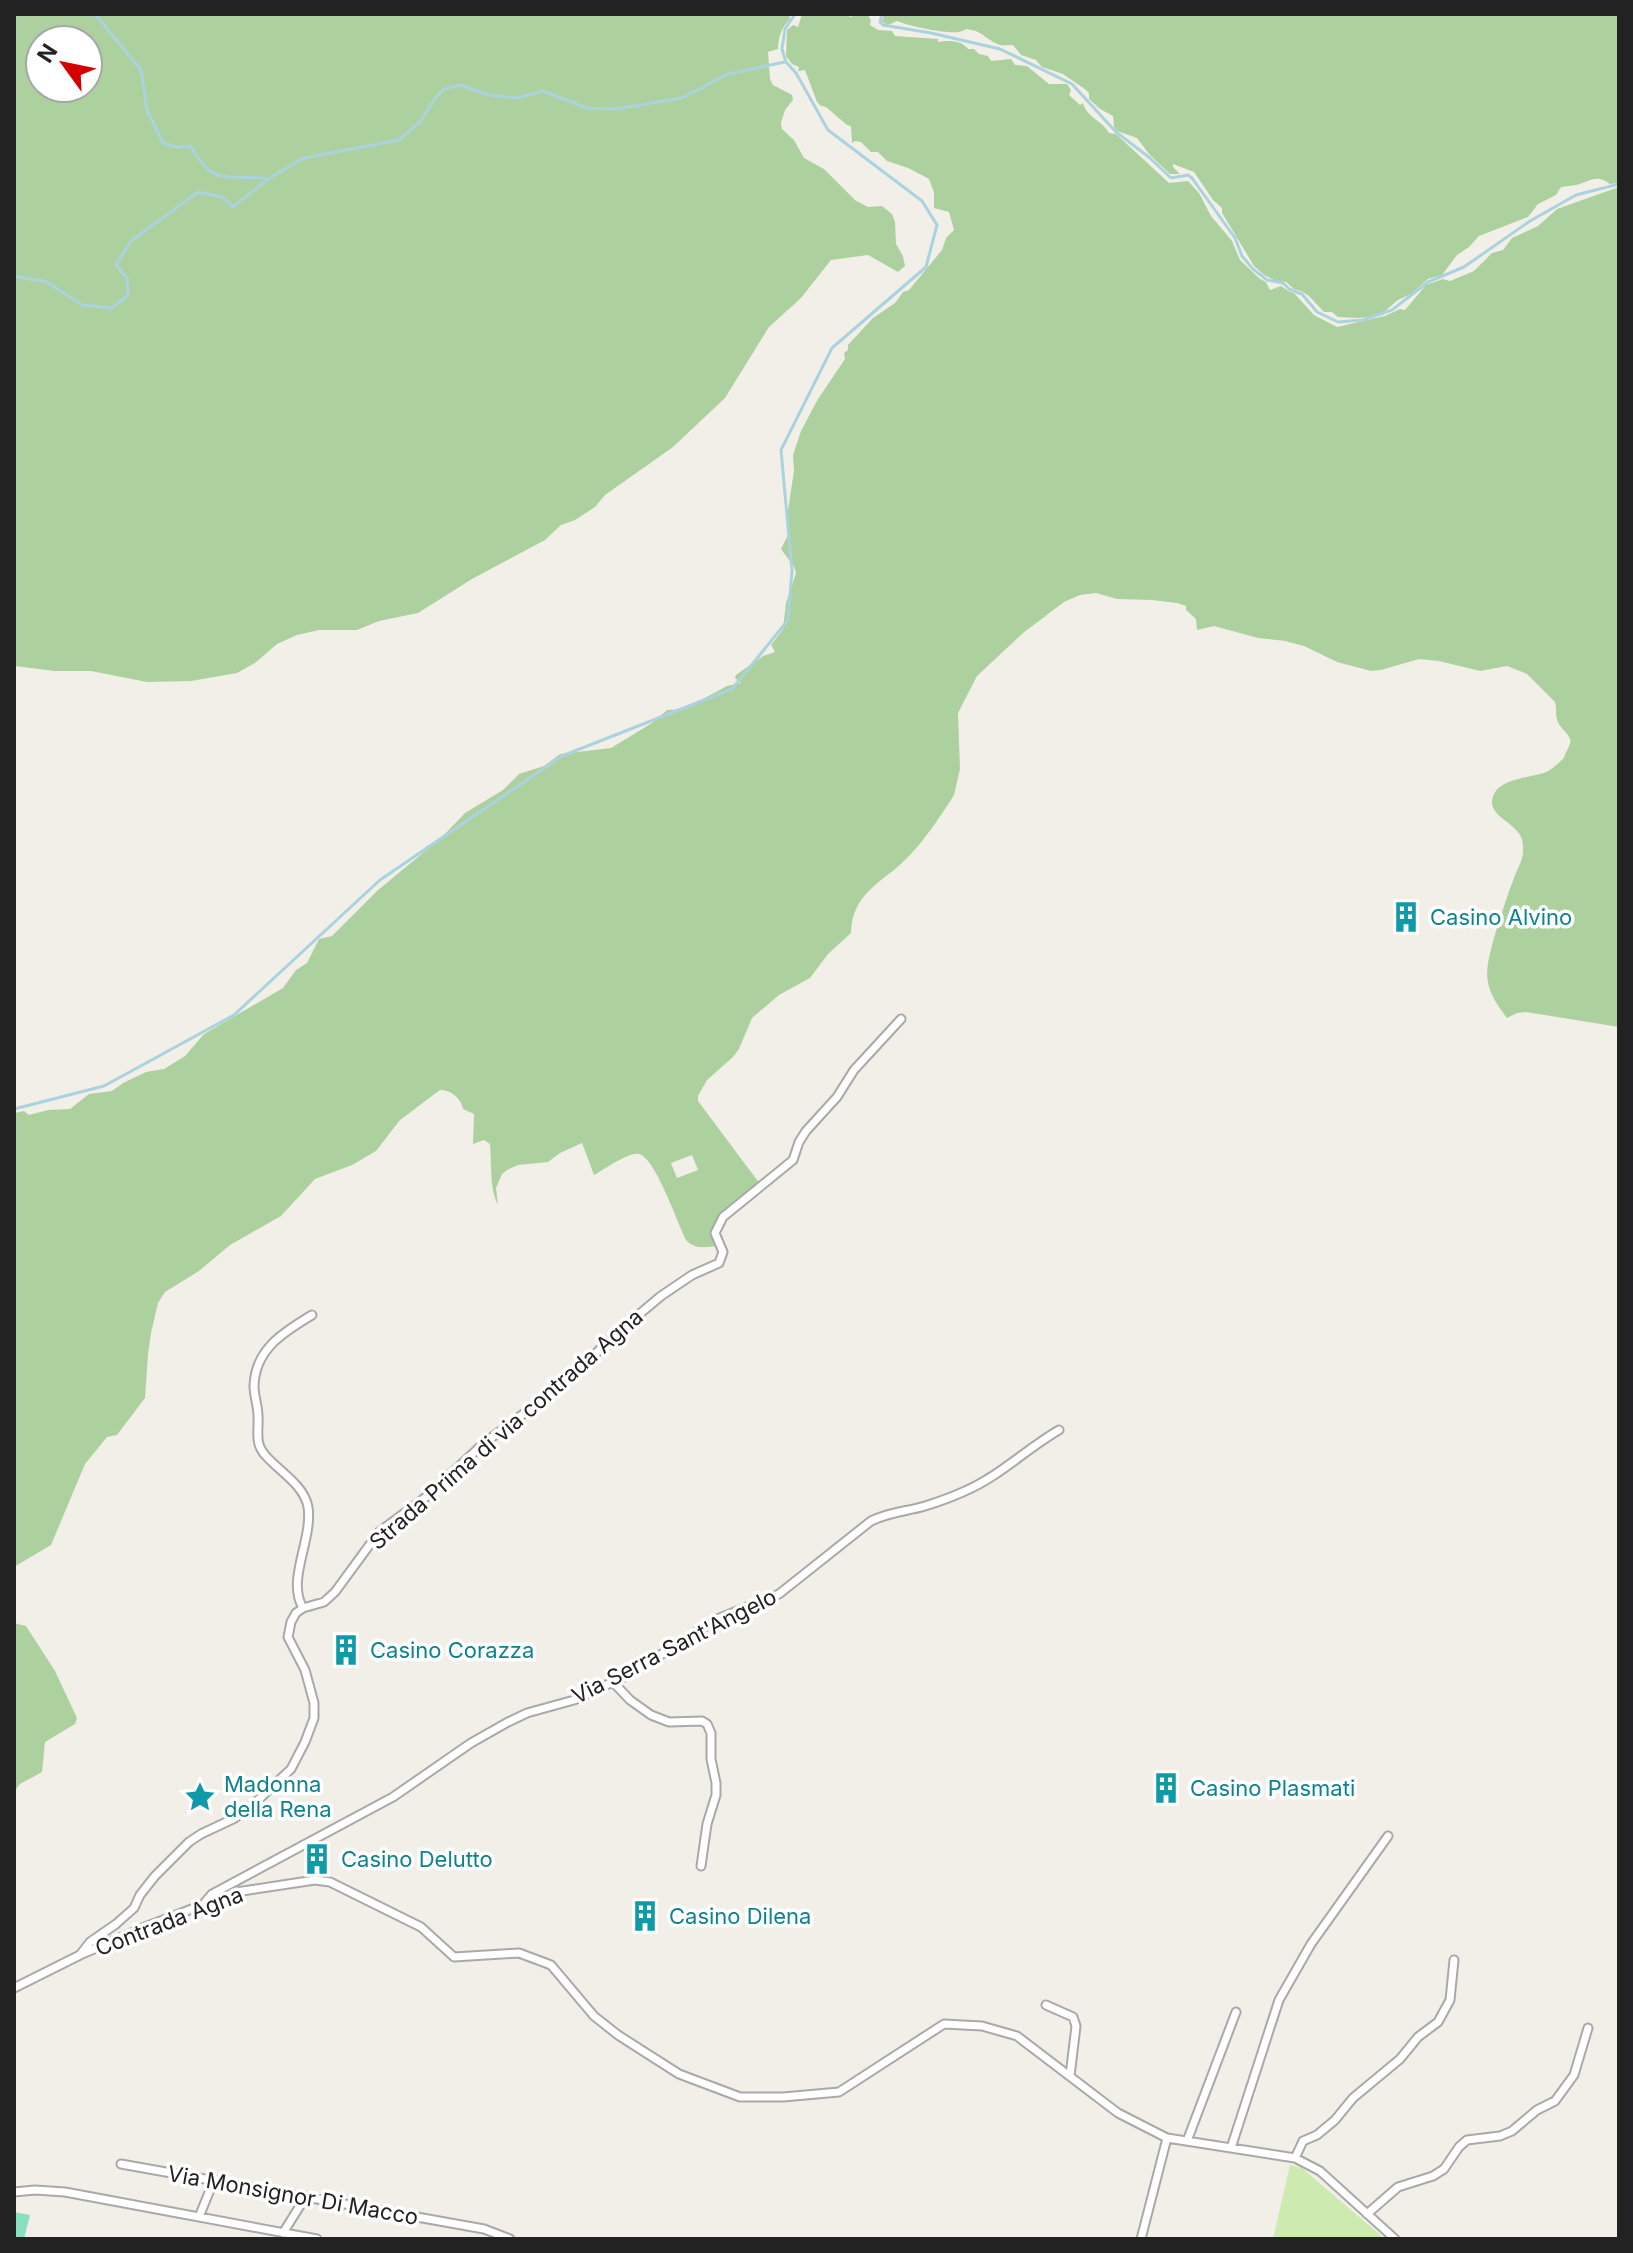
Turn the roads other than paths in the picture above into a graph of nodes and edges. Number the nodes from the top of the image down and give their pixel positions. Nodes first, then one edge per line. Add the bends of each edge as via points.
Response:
1 (901, 1019) dead end
2 (312, 1315) dead end
3 (1059, 1430) dead end
4 (303, 1608) junction
5 (612, 1681) junction
6 (1388, 1836) dead end
7 (701, 1866) dead end
8 (201, 1906) junction
9 (80, 1955) junction
10 (1454, 1960) dead end
11 (14, 1988) edge
12 (1046, 2005) dead end
13 (1236, 2012) dead end
14 (1588, 2028) dead end
15 (1070, 2076) junction
16 (1167, 2138) junction
17 (1187, 2141) junction
18 (1231, 2148) junction
19 (1295, 2158) junction
20 (121, 2164) dead end
21 (214, 2180) junction
22 (14, 2192) edge
23 (306, 2196) junction
24 (1367, 2214) junction
25 (199, 2217) junction
26 (283, 2233) junction
27 (317, 2239) edge
28 (510, 2239) edge
29 (1141, 2239) edge
30 (1395, 2239) edge

1 - 4 street, Strada Prima di via contrada Agna via 806,1131 793,1160 723,1217 715,1233 723,1252 719,1263 661,1296 566,1382 379,1532 324,1602
2 - 4 street via 267,1348 254,1391 257,1444 306,1499 308,1527 296,1590
3 - 5 street, Via Serra Sant'Angelo via 968,1490 871,1521 779,1594 717,1619
4 - 9 street via 291,1622 288,1637 305,1670 314,1718 291,1769 235,1818 189,1842 155,1876 134,1908
5 - 7 street via 651,1715 669,1722 707,1724 716,1795
5 - 8 street, Via Serra Sant'Angelo via 508,1722 393,1797 212,1894
6 - 18 street via 1311,1944 1279,2000
8 - 9 street, Contrada Agna
8 - 15 street, Contrada Agna via 236,1892 330,1882 421,1927 454,1957 519,1953 551,1965 594,2016 618,2035 679,2074 740,2097 839,2092 944,2024 982,2026 1017,2036
9 - 11 street, Contrada Agna
10 - 19 street via 1450,2000 1438,2022 1335,2120 1303,2141
12 - 15 street via 1073,2017
13 - 17 street
14 - 24 street via 1574,2075 1555,2101 1512,2131 1467,2140 1444,2169 1398,2187
15 - 16 street, Contrada Agna via 1118,2113
16 - 17 street, Contrada Agna
16 - 29 street
17 - 18 street, Contrada Agna
18 - 19 street, Contrada Agna
19 - 24 street via 1320,2171
20 - 21 street, Via Monsignor Di Macco
21 - 23 street, Via Monsignor Di Macco
21 - 25 street
22 - 25 street via 65,2192
23 - 26 street
23 - 28 street, Via Monsignor Di Macco via 484,2229
24 - 30 street
25 - 26 street
26 - 27 street

